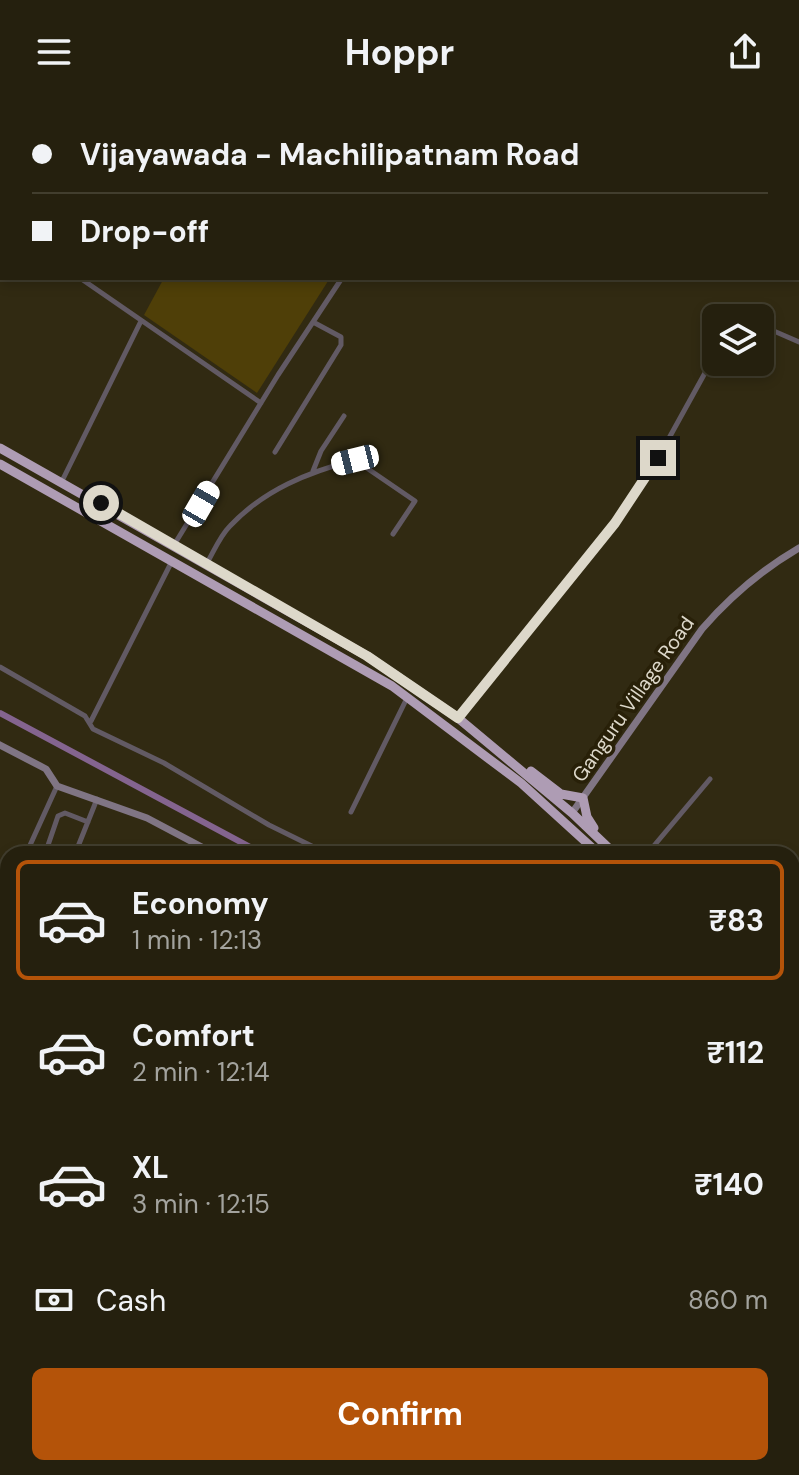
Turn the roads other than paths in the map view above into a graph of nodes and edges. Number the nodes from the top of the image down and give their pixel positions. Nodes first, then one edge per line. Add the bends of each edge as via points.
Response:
1 (83, 280) edge
2 (341, 280) edge
3 (141, 321) junction
4 (313, 322) junction
5 (774, 331) edge
6 (799, 342) edge
7 (703, 376) edge
8 (261, 403) junction
9 (344, 416) dead end
10 (0, 448) edge
11 (275, 452) dead end
12 (0, 464) edge
13 (313, 471) junction
14 (62, 481) junction
15 (393, 534) dead end
16 (174, 545) junction
17 (799, 548) edge
18 (172, 561) junction
19 (207, 563) junction
20 (0, 667) edge
21 (407, 697) junction
22 (458, 718) junction
23 (90, 722) junction
24 (0, 745) edge
25 (501, 753) junction
26 (710, 779) dead end
27 (57, 786) junction
28 (97, 798) junction
29 (583, 798) junction
30 (351, 812) dead end
31 (572, 813) junction
32 (88, 822) junction
33 (30, 846) edge
34 (48, 846) edge
35 (78, 846) edge
36 (201, 846) edge
37 (312, 846) edge
38 (590, 846) edge
39 (599, 846) edge
40 (608, 846) edge
41 (611, 846) edge
42 (654, 846) edge

1 - 3 street
2 - 4 street
3 - 8 street
3 - 14 street
4 - 8 street
4 - 11 street via 335,334 341,345
5 - 6 street
7 - 22 street via 615,523
8 - 16 street
9 - 13 street
10 - 14 highway
12 - 18 highway
13 - 15 street via 355,460 415,501
13 - 19 street via 235,521
14 - 16 highway
16 - 19 highway
17 - 29 street, Ganguru Village Road via 702,629
18 - 21 highway
18 - 23 street
19 - 22 highway via 367,656
20 - 23 street
21 - 30 street
21 - 38 highway via 521,783
22 - 25 highway
23 - 37 street via 93,729
24 - 27 street via 46,769
25 - 29 highway via 561,794
25 - 31 highway
26 - 42 street
27 - 28 street
27 - 33 street
28 - 32 street
28 - 36 street
29 - 31 street, Ganguru Village Road
29 - 41 highway via 587,817
31 - 39 highway via 571,819
31 - 40 highway
32 - 34 street via 65,813 58,816
32 - 35 street

